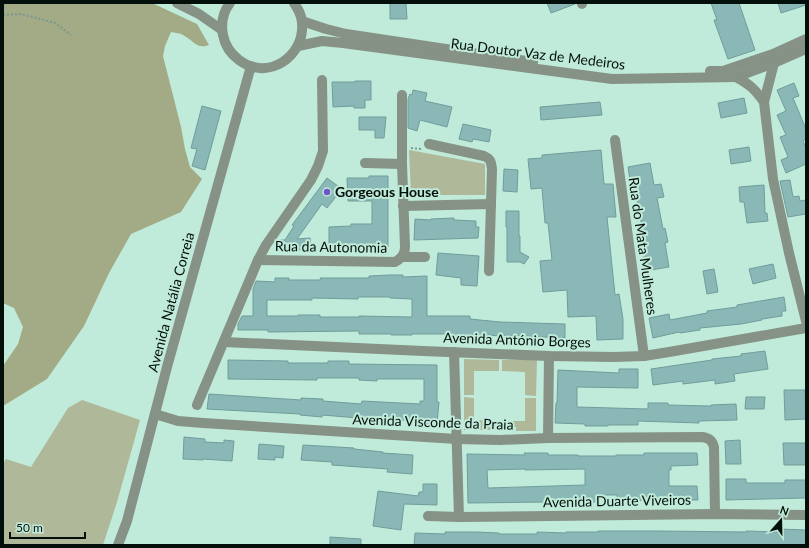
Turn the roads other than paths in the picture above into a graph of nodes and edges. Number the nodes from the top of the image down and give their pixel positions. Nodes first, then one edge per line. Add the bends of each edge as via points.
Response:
1 (176, 3) edge
2 (230, 3) edge
3 (294, 3) edge
4 (302, 21) junction
5 (222, 30) junction
6 (806, 38) edge
7 (298, 46) junction
8 (806, 49) edge
9 (774, 58) junction
10 (251, 66) junction
11 (736, 77) junction
12 (322, 80) dead end
13 (402, 95) dead end
14 (764, 102) junction
15 (615, 140) dead end
16 (428, 144) road end
17 (365, 163) dead end
18 (402, 164) junction
19 (491, 204) junction
20 (403, 206) junction
21 (402, 257) junction
22 (425, 257) dead end
23 (258, 260) junction
24 (489, 271) dead end
25 (806, 321) edge
26 (806, 328) edge
27 (224, 342) junction
28 (454, 352) junction
29 (549, 356) junction
30 (644, 356) junction
31 (197, 405) dead end
32 (155, 414) junction
33 (548, 438) junction
34 (457, 439) junction
35 (715, 514) junction
36 (806, 514) edge
37 (428, 516) dead end
38 (459, 517) junction
39 (118, 545) edge

1 - 5 street via 199,14
2 - 5 street via 223,17
3 - 4 street
4 - 7 street via 302,34
4 - 9 street, Rua Doutor Vaz de Medeiros via 346,34 611,73 723,71
5 - 10 street via 224,40 234,56
6 - 9 street
7 - 10 street via 293,54 278,65 260,68
7 - 11 street, Rua Doutor Vaz de Medeiros via 322,42 343,43 612,79
8 - 9 street
9 - 11 street, Rua Doutor Vaz de Medeiros
9 - 14 street
10 - 32 street, Avenida Natália Correia
11 - 14 street via 753,88
12 - 23 street via 323,151 318,166
13 - 18 street
14 - 25 street via 773,180
15 - 30 street, Rua do Mata Mulheres
16 - 19 street via 488,158 492,169
17 - 18 street
18 - 20 street
19 - 20 street
19 - 24 street
20 - 21 street via 405,252
21 - 22 street, Rua da Autonomia
21 - 23 street, Rua da Autonomia via 395,262
23 - 27 street
26 - 30 street, Avenida António Borges
27 - 28 street, Avenida António Borges
27 - 31 street
28 - 29 street, Avenida António Borges
28 - 34 street
29 - 30 street, Avenida António Borges
29 - 33 street
32 - 34 street, Avenida Visconde da Praia via 203,423
32 - 39 street, Avenida Natália Correia
33 - 34 street, Avenida Visconde da Praia
33 - 35 street, Avenida Visconde da Praia via 708,438 712,440 714,447
34 - 38 street
35 - 36 street, Avenida Duarte Viveiros
35 - 38 street, Avenida Duarte Viveiros
37 - 38 street, Avenida Duarte Viveiros

